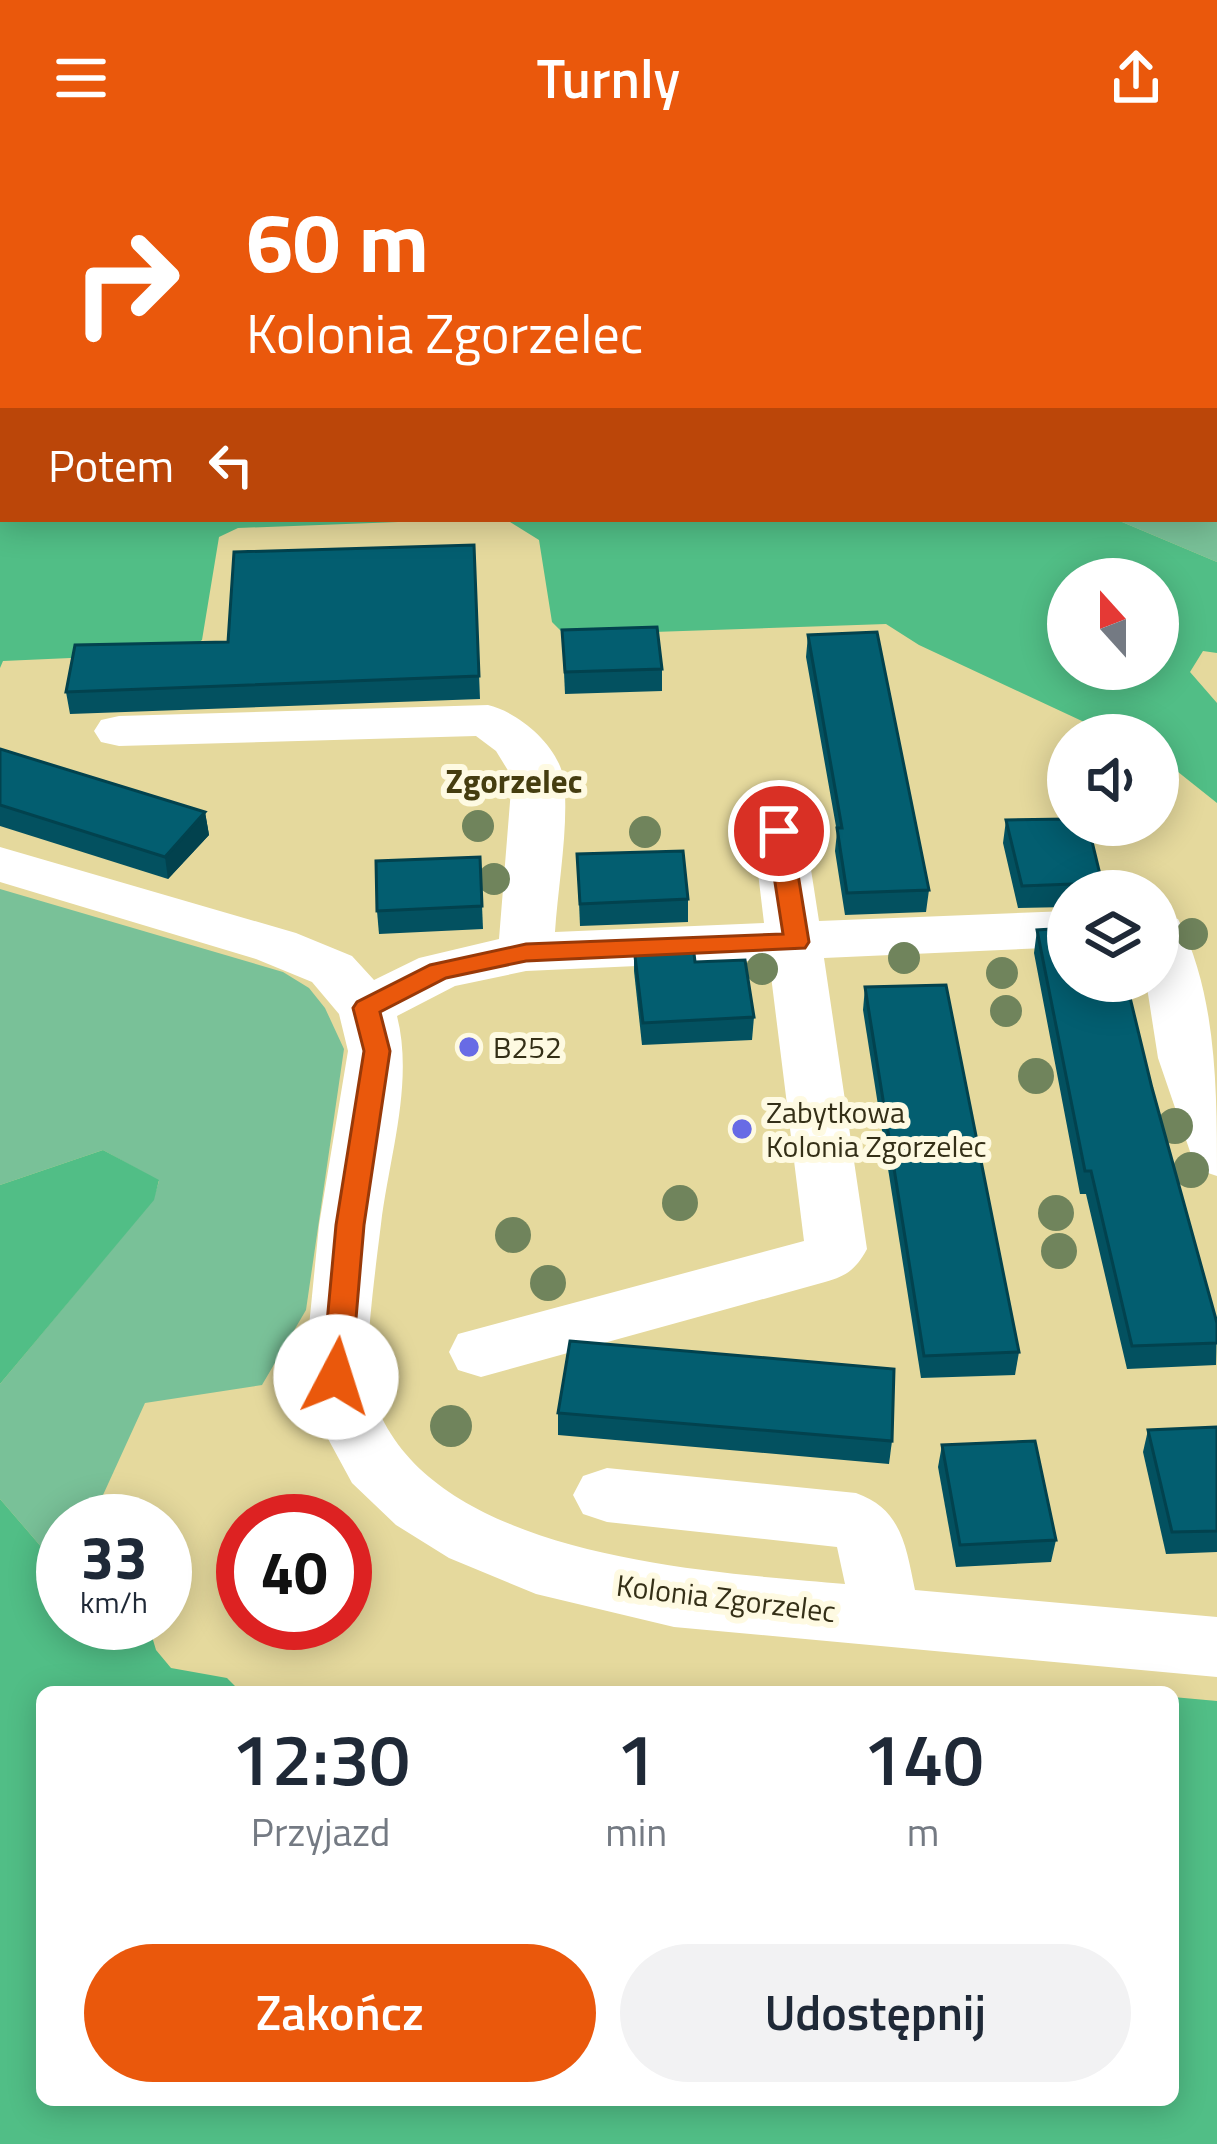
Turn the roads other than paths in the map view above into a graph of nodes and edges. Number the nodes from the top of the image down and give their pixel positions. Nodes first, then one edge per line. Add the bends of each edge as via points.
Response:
1 (119, 731) dead end
2 (779, 831) dead end
3 (0, 864) edge
4 (1047, 930) edge
5 (796, 942) junction
6 (526, 952) junction
7 (1179, 998) edge
8 (366, 1008) junction
9 (1217, 1154) edge
10 (482, 1352) dead end
11 (607, 1495) dead end
12 (886, 1617) junction
13 (1217, 1647) edge

1 - 6 street via 488,720 516,741 538,777
2 - 5 street
3 - 8 street via 277,946 332,969
4 - 5 street
5 - 6 street
5 - 10 street via 836,1249 825,1259
6 - 8 street via 439,971
7 - 9 street via 1187,1058
8 - 12 street, Kolonia Zgorzelec via 377,1051 336,1377 376,1464 420,1506 473,1538 561,1574 674,1598
11 - 12 street via 856,1521 870,1538
12 - 13 street, Kolonia Zgorzelec

